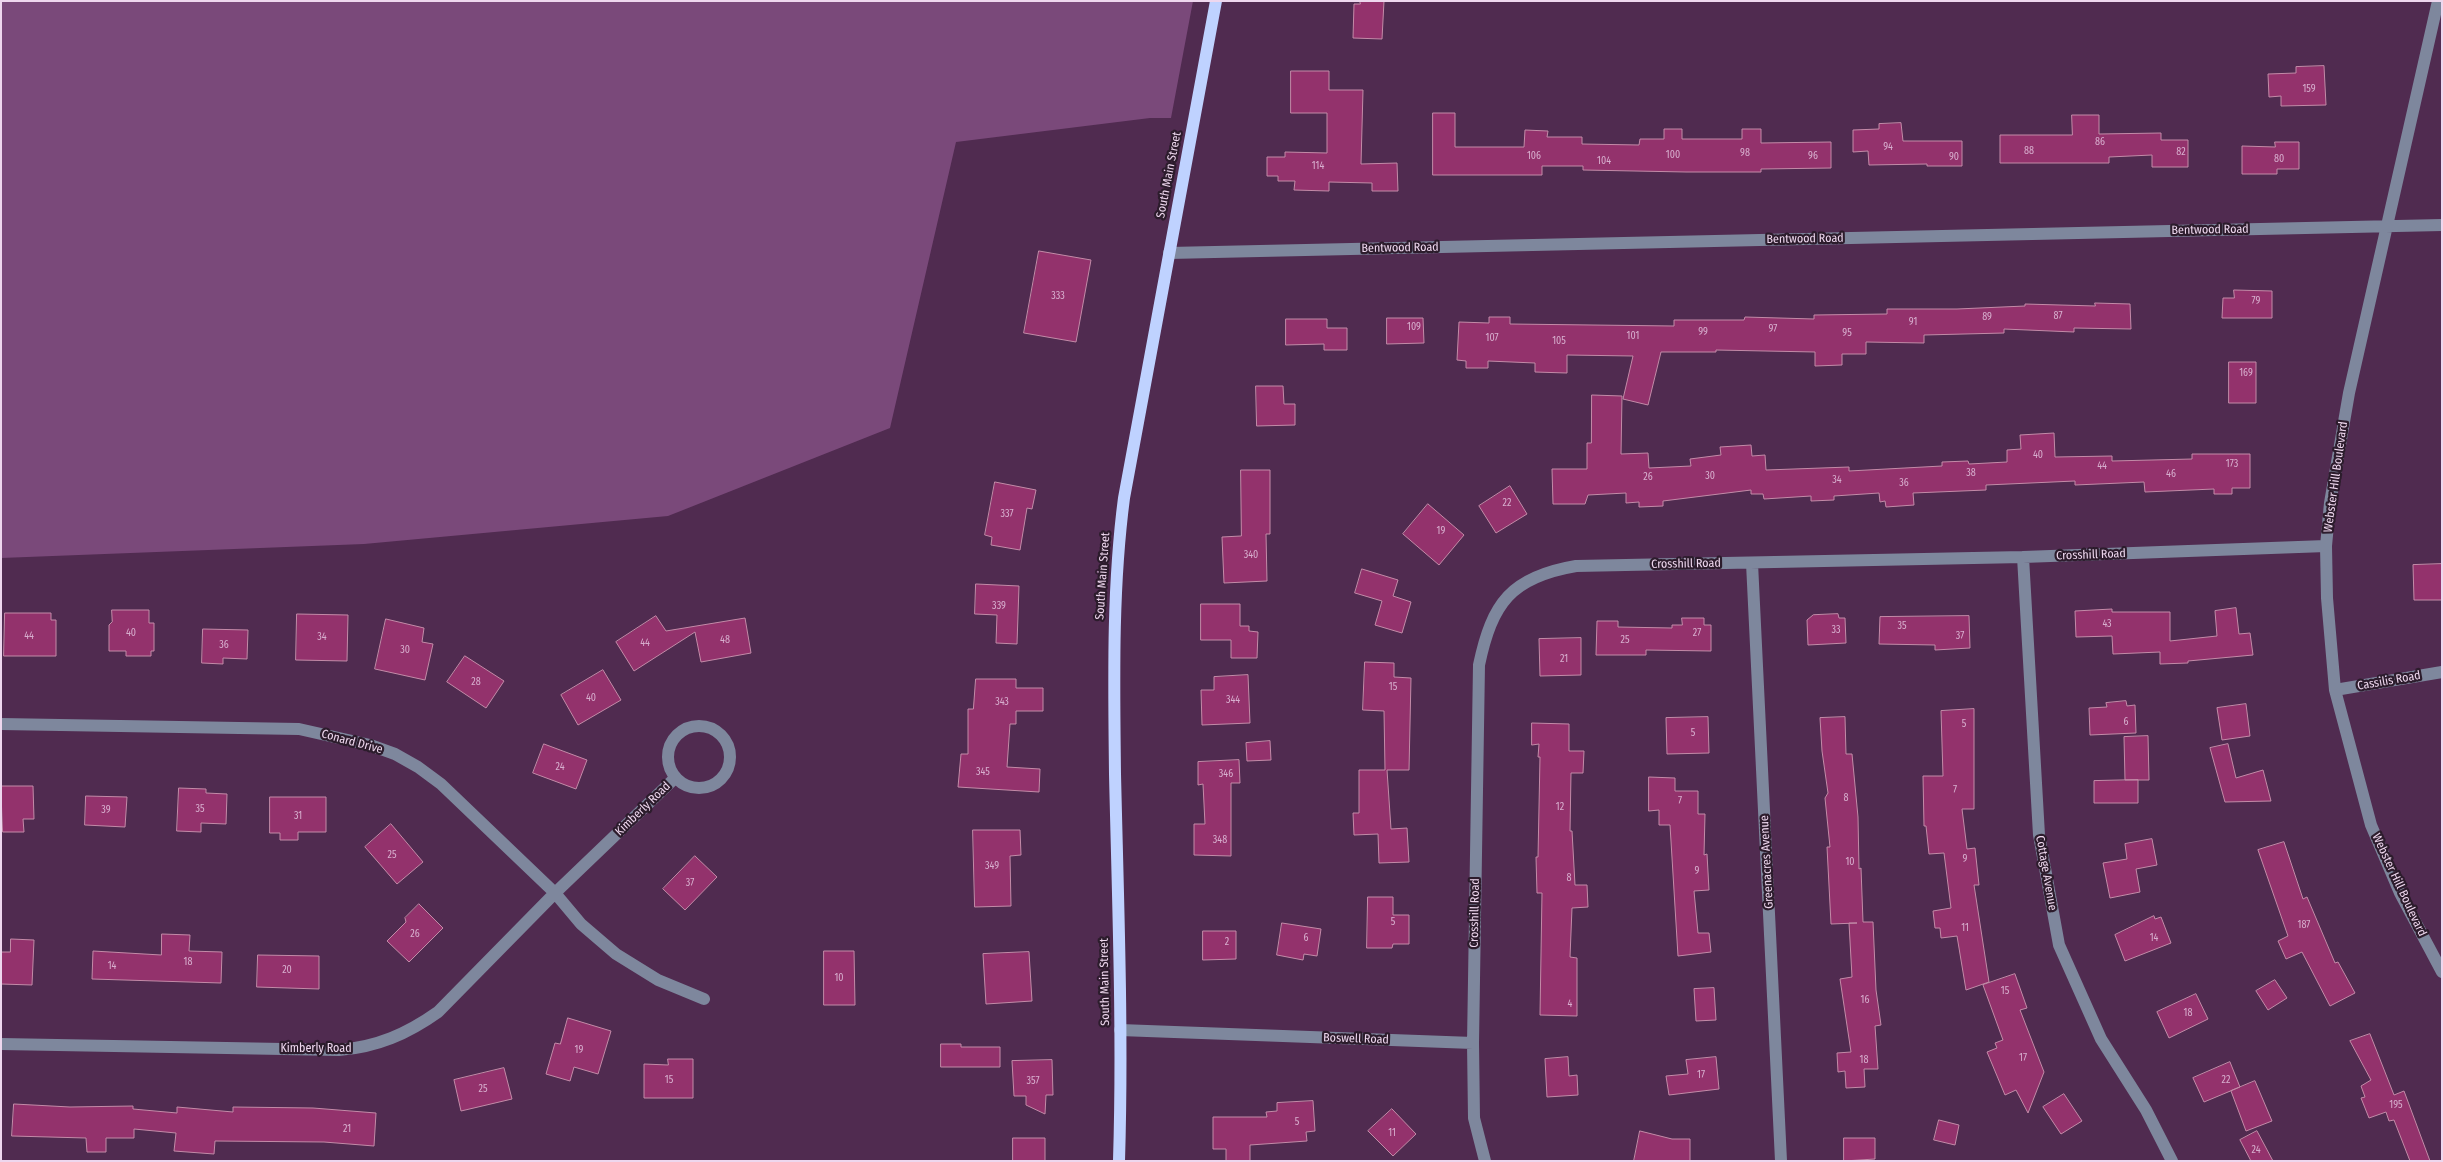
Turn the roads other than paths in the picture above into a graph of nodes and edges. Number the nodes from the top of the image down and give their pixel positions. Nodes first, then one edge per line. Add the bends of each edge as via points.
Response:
1 (1216, 1) edge
2 (2438, 1) edge
3 (2442, 225) edge
4 (2388, 227) junction
5 (1169, 253) junction
6 (2326, 546) junction
7 (2023, 557) junction
8 (1752, 563) junction
9 (2442, 672) edge
10 (2335, 690) junction
11 (1, 724) edge
12 (675, 778) junction
13 (555, 893) junction
14 (2442, 972) edge
15 (704, 999) dead end
16 (1120, 1030) junction
17 (1473, 1043) junction
18 (1, 1044) edge
19 (1119, 1161) edge
20 (1484, 1161) edge
21 (1781, 1161) edge
22 (2172, 1161) edge

1 - 5 main road, South Main Street
2 - 4 street, Webster Hill Boulevard
3 - 4 street, Bentwood Road
4 - 5 street, Bentwood Road
4 - 6 street, Webster Hill Boulevard via 2349,393
5 - 16 main road, South Main Street via 1117,552 1113,653
6 - 7 street, Crosshill Road
6 - 10 street, Webster Hill Boulevard
7 - 8 street, Crosshill Road
7 - 22 street, Cottage Avenue via 2039,834 2059,945 2101,1039 2146,1110
8 - 17 street, Crosshill Road via 1576,566 1556,570 1519,586 1492,616 1479,665
8 - 21 street, Greenacres Avenue
9 - 10 street, Cassilis Road
10 - 14 street, Webster Hill Boulevard via 2371,825 2400,893
11 - 13 street, Conard Drive via 299,729 370,745 395,754 442,784
12 - 12 street, Kimberly Road via 683,784 701,788 718,781 729,766 729,747 718,731 708,726 693,726 679,732 672,740 667,759
12 - 13 street, Kimberly Road
13 - 15 street, Conard Drive via 581,924 616,954 658,980
13 - 18 street, Kimberly Road via 438,1012 420,1025 379,1044 339,1050
16 - 17 street, Boswell Road
16 - 19 main road, South Main Street
17 - 20 street via 1474,1118

